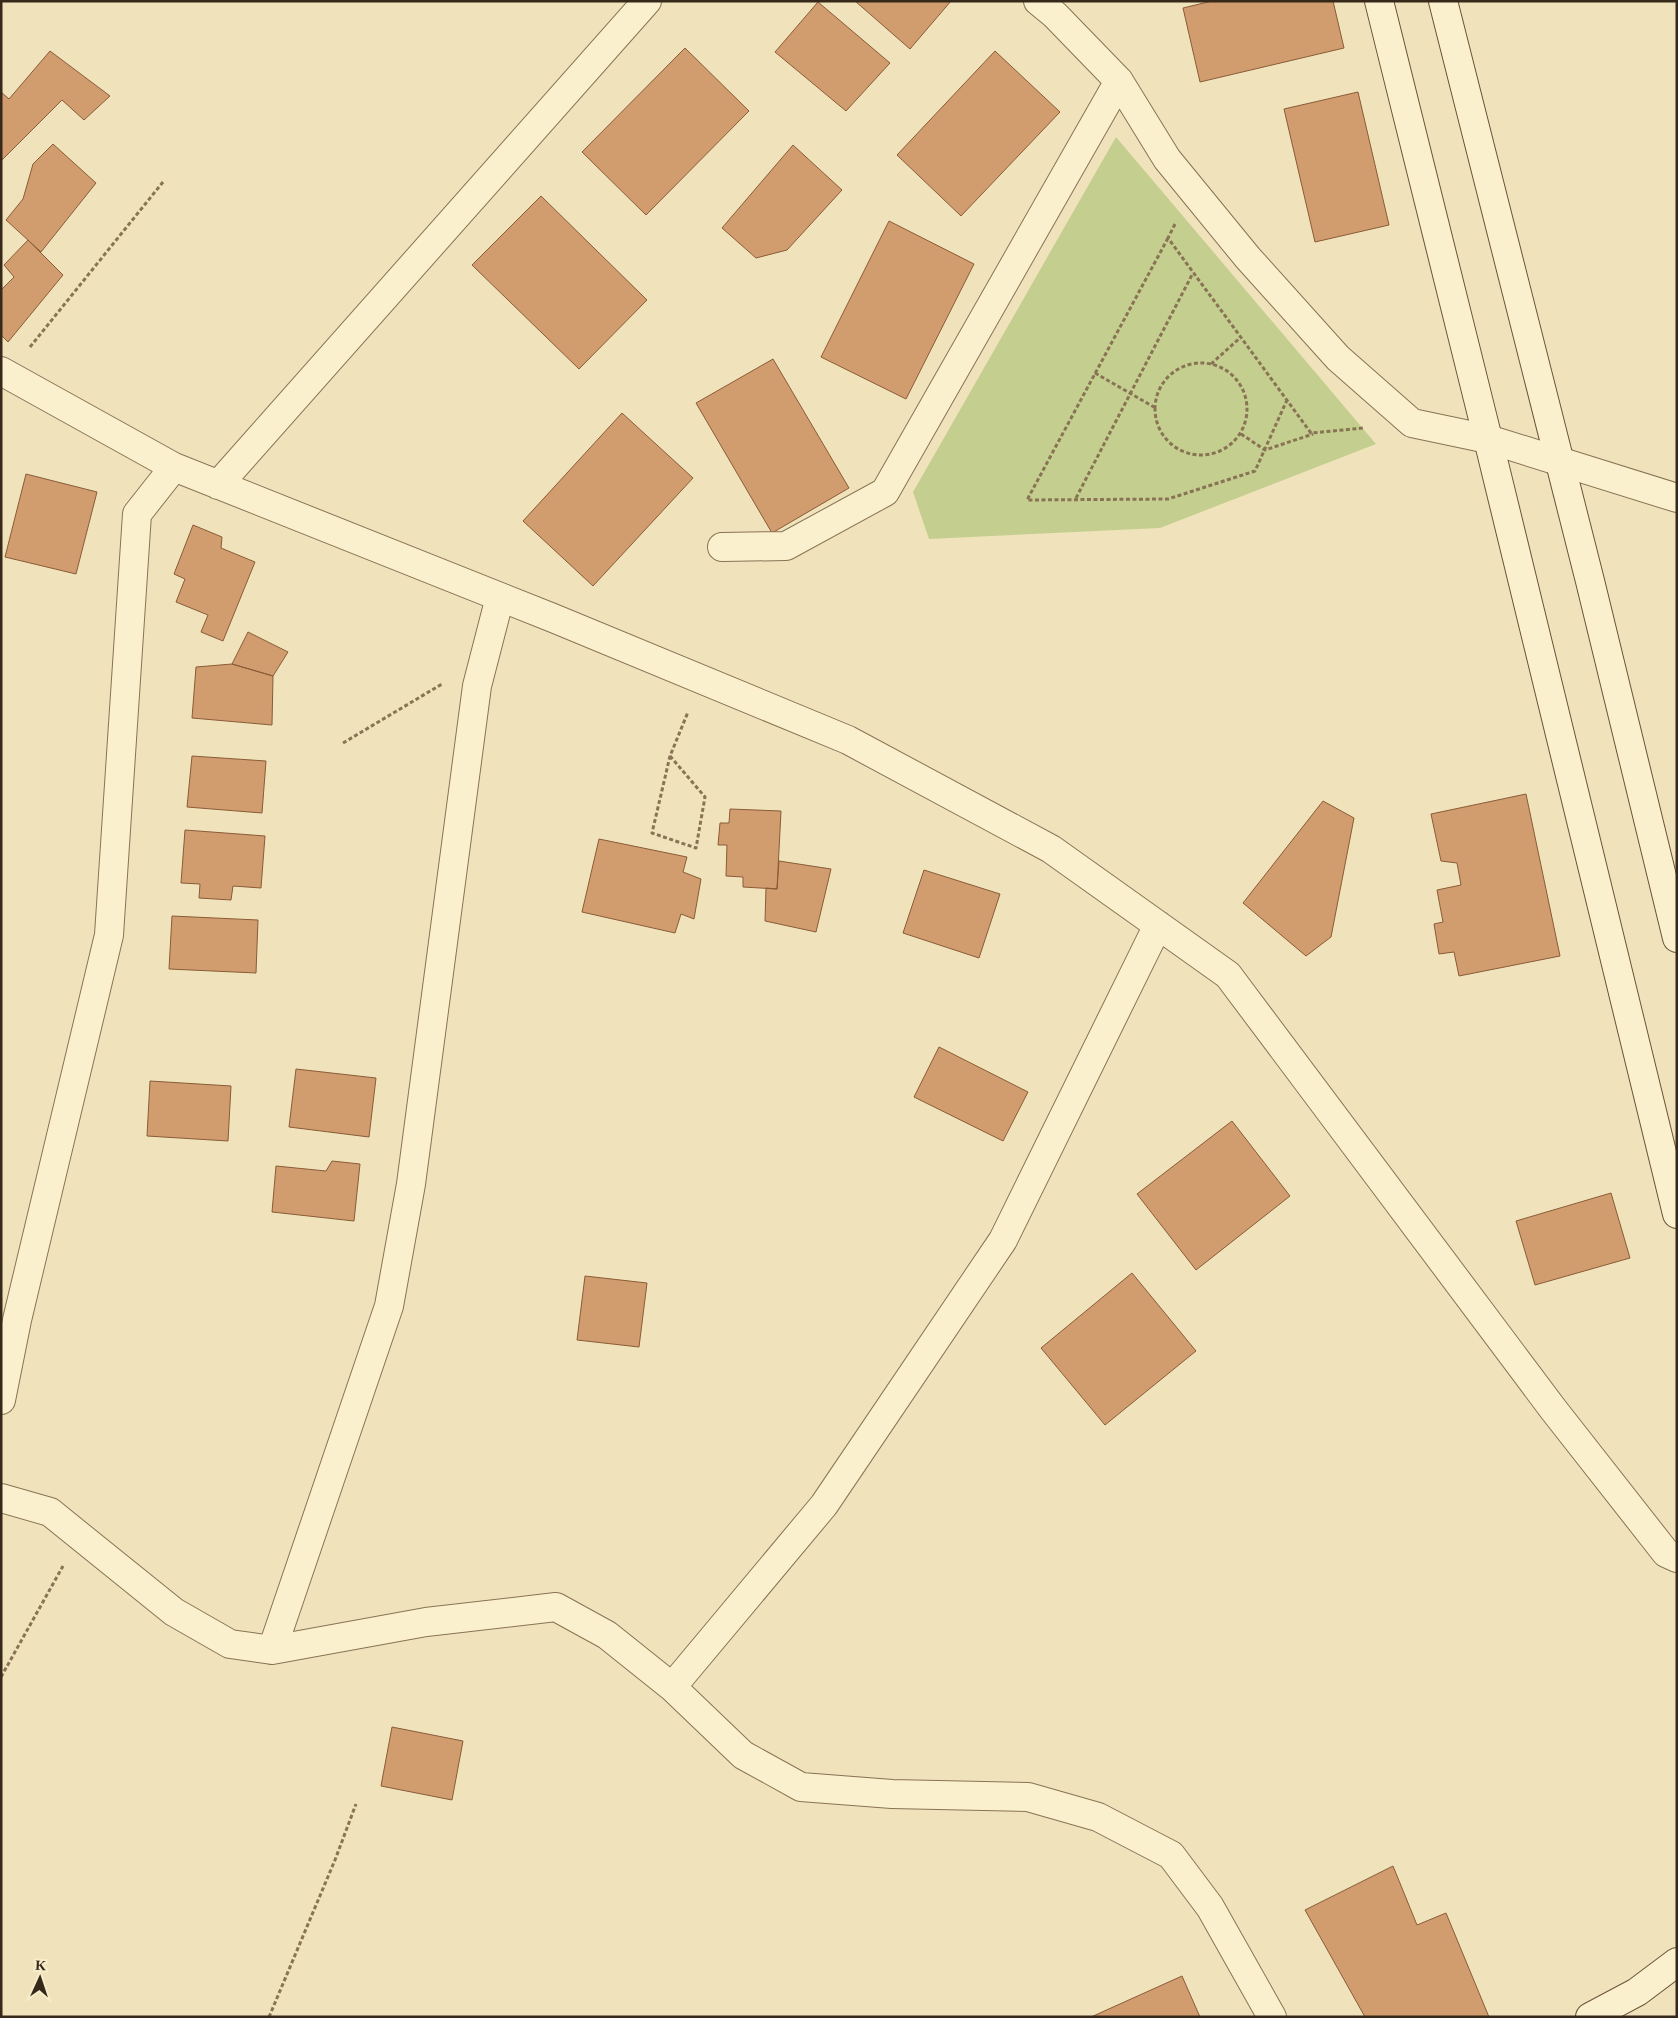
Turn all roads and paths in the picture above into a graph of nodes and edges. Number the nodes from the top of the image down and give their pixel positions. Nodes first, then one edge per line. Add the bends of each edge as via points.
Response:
1 (647, 1) edge
2 (1038, 1) edge
3 (1380, 1) edge
4 (1444, 1) edge
5 (1119, 81) junction
6 (163, 182) dead end
7 (1191, 189) junction
8 (1168, 238) junction
9 (1193, 273) junction
10 (1241, 337) junction
11 (1210, 364) junction
12 (4, 372) edge
13 (1095, 373) junction
14 (1131, 393) junction
15 (1288, 400) junction
16 (1154, 406) junction
17 (1412, 423) junction
18 (1320, 432) junction
19 (1240, 434) junction
20 (1488, 439) junction
21 (1265, 450) junction
22 (1560, 462) junction
23 (174, 467) junction
24 (218, 485) junction
25 (1076, 498) junction
26 (1677, 498) edge
27 (722, 547) dead end
28 (500, 597) junction
29 (483, 659) junction
30 (701, 679) junction
31 (343, 743) dead end
32 (670, 756) junction
33 (1158, 926) junction
34 (1677, 938) edge
35 (1677, 1214) edge
36 (1, 1400) edge
37 (1, 1498) edge
38 (79, 1536) junction
39 (1677, 1558) edge
40 (272, 1650) junction
41 (1, 1677) edge
42 (672, 1687) junction
43 (356, 1804) dead end
44 (1677, 1962) edge
45 (269, 2017) edge
46 (1272, 2017) edge
47 (1590, 2017) edge

1 - 24 street
2 - 5 street
3 - 20 street
4 - 22 street
5 - 7 street via 1167,159
5 - 27 street via 885,492 786,546
6 - 12 path
7 - 8 path
7 - 17 street via 1338,358
8 - 9 path
8 - 13 path
9 - 10 path
9 - 14 path
10 - 11 path
10 - 15 path
11 - 16 path via 1190,364 1176,369 1164,379
11 - 19 path via 1220,366 1234,376 1243,388 1247,411
12 - 23 street
13 - 14 path
13 - 25 path via 1027,500
14 - 16 path
14 - 25 path
15 - 18 path via 1311,433
15 - 21 path
16 - 19 path via 1162,435 1172,446 1185,452 1200,455 1216,453 1229,446
17 - 18 path
17 - 20 street
18 - 21 path
19 - 21 path
20 - 22 street
20 - 35 street
21 - 25 path via 1255,471 1168,499
22 - 26 street
22 - 34 street
23 - 24 street
23 - 36 street via 137,514 109,935
24 - 28 street
28 - 29 street
28 - 30 street
29 - 31 path
29 - 40 street via 475,696 410,1184 389,1306
30 - 32 path
30 - 33 street via 848,740 1050,848
32 - 32 path via 652,833 696,848 705,797
33 - 39 street via 1228,975 1553,1409 1666,1553
33 - 42 street via 1003,1240 824,1504
37 - 38 street via 50,1512
38 - 40 street via 174,1612 230,1644
38 - 41 path
40 - 42 street via 426,1622 556,1607 607,1635
42 - 46 street via 743,1755 800,1787 892,1794 1028,1797 1098,1817 1171,1855 1210,1907
43 - 45 path
44 - 47 street via 1637,1992

